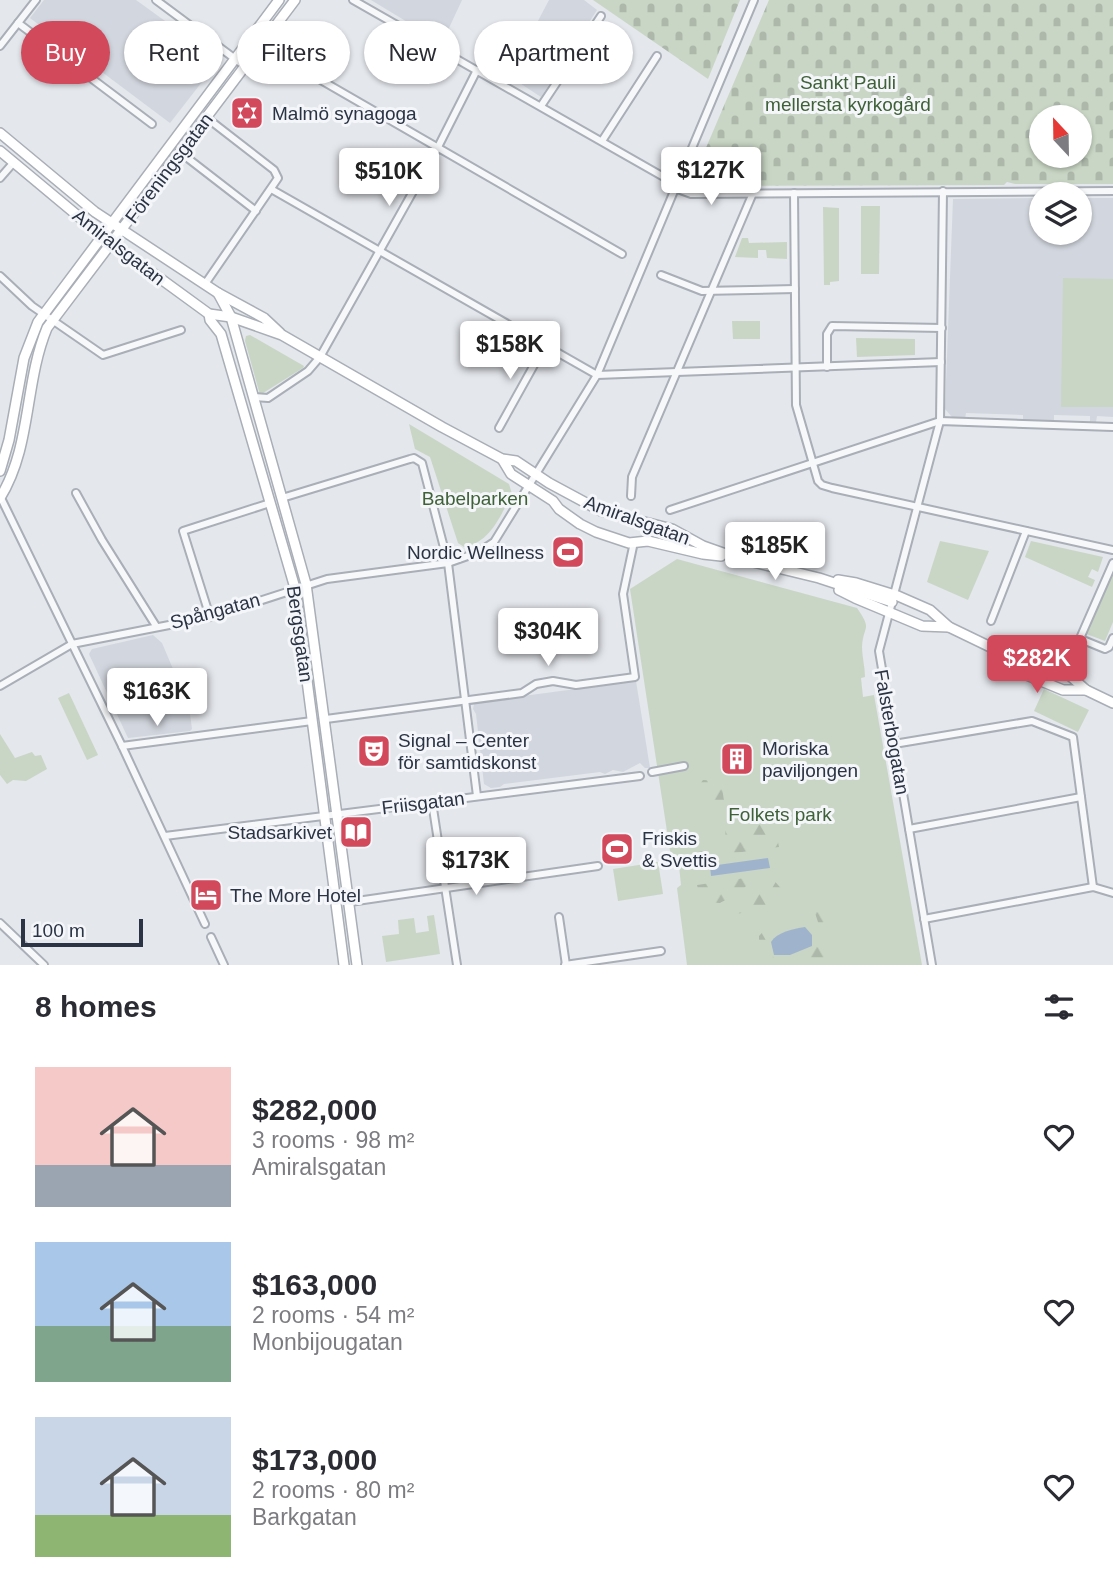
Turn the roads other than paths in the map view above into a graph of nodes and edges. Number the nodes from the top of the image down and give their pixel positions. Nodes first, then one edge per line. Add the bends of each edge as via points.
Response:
1 (36, 0) edge
2 (156, 0) edge
3 (279, 0) edge
4 (295, 0) edge
5 (353, 0) edge
6 (754, 0) edge
7 (601, 16) dead end
8 (280, 21) edge
9 (18, 23) junction
10 (0, 46) edge
11 (657, 56) dead end
12 (235, 59) junction
13 (474, 68) edge
14 (474, 76) edge
15 (237, 79) edge
16 (328, 84) edge
17 (502, 84) edge
18 (541, 106) junction
19 (208, 118) junction
20 (152, 124) dead end
21 (0, 133) edge
22 (602, 141) junction
23 (438, 147) junction
24 (0, 151) edge
25 (181, 153) junction
26 (14, 162) junction
27 (0, 178) edge
28 (676, 186) junction
29 (271, 189) junction
30 (943, 191) junction
31 (1113, 191) edge
32 (753, 193) junction
33 (794, 193) junction
34 (256, 211) junction
35 (112, 223) junction
36 (122, 229) junction
37 (102, 236) junction
38 (112, 243) junction
39 (381, 251) junction
40 (622, 254) dead end
41 (661, 275) dead end
42 (0, 276) edge
43 (205, 284) junction
44 (713, 289) junction
45 (794, 289) junction
46 (218, 293) junction
47 (43, 314) junction
48 (209, 314) junction
49 (231, 317) junction
50 (52, 320) junction
51 (942, 328) junction
52 (181, 330) dead end
53 (282, 335) junction
54 (544, 347) junction
55 (320, 357) junction
56 (941, 362) junction
57 (827, 367) junction
58 (796, 368) junction
59 (678, 371) junction
60 (597, 375) junction
61 (253, 397) junction
62 (940, 421) junction
63 (1113, 427) edge
64 (499, 428) dead end
65 (502, 459) junction
66 (812, 464) junction
67 (0, 471) edge
68 (536, 474) junction
69 (528, 485) junction
70 (76, 493) dead end
71 (631, 495) dead end
72 (0, 497) edge
73 (282, 498) junction
74 (270, 503) junction
75 (918, 505) junction
76 (670, 510) dead end
77 (1026, 531) junction
78 (634, 542) junction
79 (1113, 550) edge
80 (737, 558) junction
81 (449, 563) junction
82 (1113, 563) edge
83 (819, 578) junction
84 (306, 584) junction
85 (295, 588) junction
86 (892, 603) junction
87 (210, 617) junction
88 (991, 621) dead end
89 (156, 626) junction
90 (949, 627) junction
91 (1113, 638) edge
92 (72, 644) junction
93 (1007, 655) junction
94 (0, 686) edge
95 (1086, 690) junction
96 (466, 700) junction
97 (1113, 703) edge
98 (326, 719) junction
99 (312, 721) junction
100 (894, 744) junction
101 (122, 746) junction
102 (684, 766) dead end
103 (652, 772) dead end
104 (640, 776) dead end
105 (477, 796) junction
106 (1081, 797) junction
107 (432, 802) junction
108 (337, 814) junction
109 (325, 816) junction
110 (909, 829) junction
111 (164, 836) junction
112 (598, 866) dead end
113 (445, 887) junction
114 (1093, 887) junction
115 (1113, 893) edge
116 (350, 902) junction
117 (559, 917) dead end
118 (924, 919) junction
119 (0, 923) edge
120 (205, 924) dead end
121 (211, 937) dead end
122 (661, 951) dead end
123 (44, 965) edge
124 (224, 965) edge
125 (344, 965) edge
126 (357, 965) edge
127 (457, 965) edge
128 (566, 965) edge
129 (932, 965) edge

1 - 9 street
2 - 12 street
3 - 12 street, Föreningsgatan
4 - 8 street, Föreningsgatan
5 - 13 street
6 - 28 street, Spångatan
7 - 18 street
9 - 10 street
9 - 20 street
11 - 22 street
12 - 35 street, Föreningsgatan
14 - 23 street
15 - 19 street, Föreningsgatan
16 - 23 street
17 - 18 street
18 - 22 street
19 - 25 street, Föreningsgatan
19 - 29 street via 274,170 278,178
21 - 35 street, Amiralsgatan
22 - 28 street
23 - 39 street
23 - 40 street
24 - 26 street, Amiralsgatan
25 - 34 street
25 - 36 street, Föreningsgatan
26 - 27 street
26 - 37 street, Amiralsgatan
28 - 32 street via 691,194
28 - 60 street, Spångatan
29 - 34 street
29 - 39 street
30 - 31 street
30 - 33 street
30 - 51 street, Falsterbogatan
32 - 33 street
32 - 44 street
33 - 45 street
34 - 43 street
35 - 36 street, Amiralsgatan
35 - 37 street, Föreningsgatan
36 - 38 street, Föreningsgatan
36 - 43 street, Amiralsgatan
37 - 38 street, Amiralsgatan
37 - 47 street, Föreningsgatan
38 - 48 street, Amiralsgatan
38 - 50 street, Föreningsgatan
39 - 54 street
39 - 55 street
41 - 44 street via 702,291
42 - 47 street
43 - 46 street, Amiralsgatan
44 - 45 street
44 - 59 street
45 - 58 street
46 - 49 street, Amiralsgatan
46 - 53 street, Amiralsgatan via 264,318
47 - 50 street
47 - 67 street, Föreningsgatan via 24,358
48 - 49 street, Amiralsgatan
48 - 74 street, Bergsgatan via 221,334
49 - 53 street, Amiralsgatan
49 - 61 street, Bergsgatan
50 - 52 street via 103,355
50 - 72 street, Föreningsgatan via 35,360 19,458
51 - 56 street, Falsterbogatan
51 - 57 street via 832,326 827,334
53 - 55 street, Amiralsgatan
54 - 60 street
54 - 64 street
55 - 61 street via 274,395
55 - 65 street, Amiralsgatan
56 - 57 street
56 - 62 street, Falsterbogatan
57 - 58 street
58 - 59 street
58 - 66 street via 797,413
59 - 60 street
59 - 71 street via 632,477
60 - 68 street, Spångatan
61 - 73 street, Bergsgatan
62 - 63 street
62 - 66 street
62 - 75 street, Falsterbogatan
65 - 68 street, Amiralsgatan via 516,461
65 - 69 street, Amiralsgatan via 511,474
66 - 75 street via 822,485
66 - 76 street
68 - 69 street, Spångatan
68 - 80 street, Amiralsgatan via 601,511 672,529
69 - 78 street, Amiralsgatan via 580,524
69 - 81 street, Spångatan via 494,542
70 - 89 street
72 - 92 street
73 - 81 street via 417,459 422,463
73 - 84 street, Bergsgatan
74 - 85 street, Bergsgatan
74 - 87 street via 183,531
75 - 77 street
75 - 86 street, Falsterbogatan
77 - 79 street
77 - 88 street
78 - 80 street, Amiralsgatan
78 - 96 street via 623,594 635,677 576,685 553,681 522,693
80 - 83 street, Amiralsgatan
81 - 84 street, Spångatan
81 - 96 street
82 - 91 street via 1081,636 1105,649
83 - 86 street, Amiralsgatan via 855,598
83 - 86 street, Amiralsgatan via 856,583
84 - 85 street, Spångatan
84 - 98 street, Bergsgatan
85 - 87 street, Spångatan
85 - 99 street, Bergsgatan
86 - 90 street, Amiralsgatan via 930,610
86 - 90 street, Amiralsgatan via 922,625
86 - 100 street, Falsterbogatan via 879,662
87 - 89 street, Spångatan
89 - 92 street, Spångatan
90 - 93 street, Amiralsgatan
92 - 94 street, Spångatan
92 - 101 street
93 - 95 street, Amiralsgatan via 1036,659 1068,674
93 - 95 street, Amiralsgatan via 1029,676 1063,690
95 - 97 street, Amiralsgatan
96 - 98 street
96 - 105 street
98 - 108 street, Bergsgatan
99 - 101 street
99 - 109 street, Bergsgatan
100 - 106 street via 1032,721 1073,737
100 - 110 street, Falsterbogatan
101 - 111 street
102 - 103 street
104 - 105 street, Friisgatan
105 - 107 street, Friisgatan
106 - 110 street
106 - 114 street
107 - 108 street, Friisgatan
107 - 113 street
108 - 109 street, Friisgatan
108 - 116 street, Bergsgatan
109 - 111 street, Friisgatan
109 - 125 street, Bergsgatan
110 - 118 street, Falsterbogatan
111 - 120 street
112 - 113 street
113 - 116 street
113 - 127 street
114 - 115 street
114 - 118 street
116 - 126 street, Bergsgatan
117 - 128 street
118 - 129 street, Falsterbogatan
119 - 123 street
121 - 124 street
122 - 128 street

